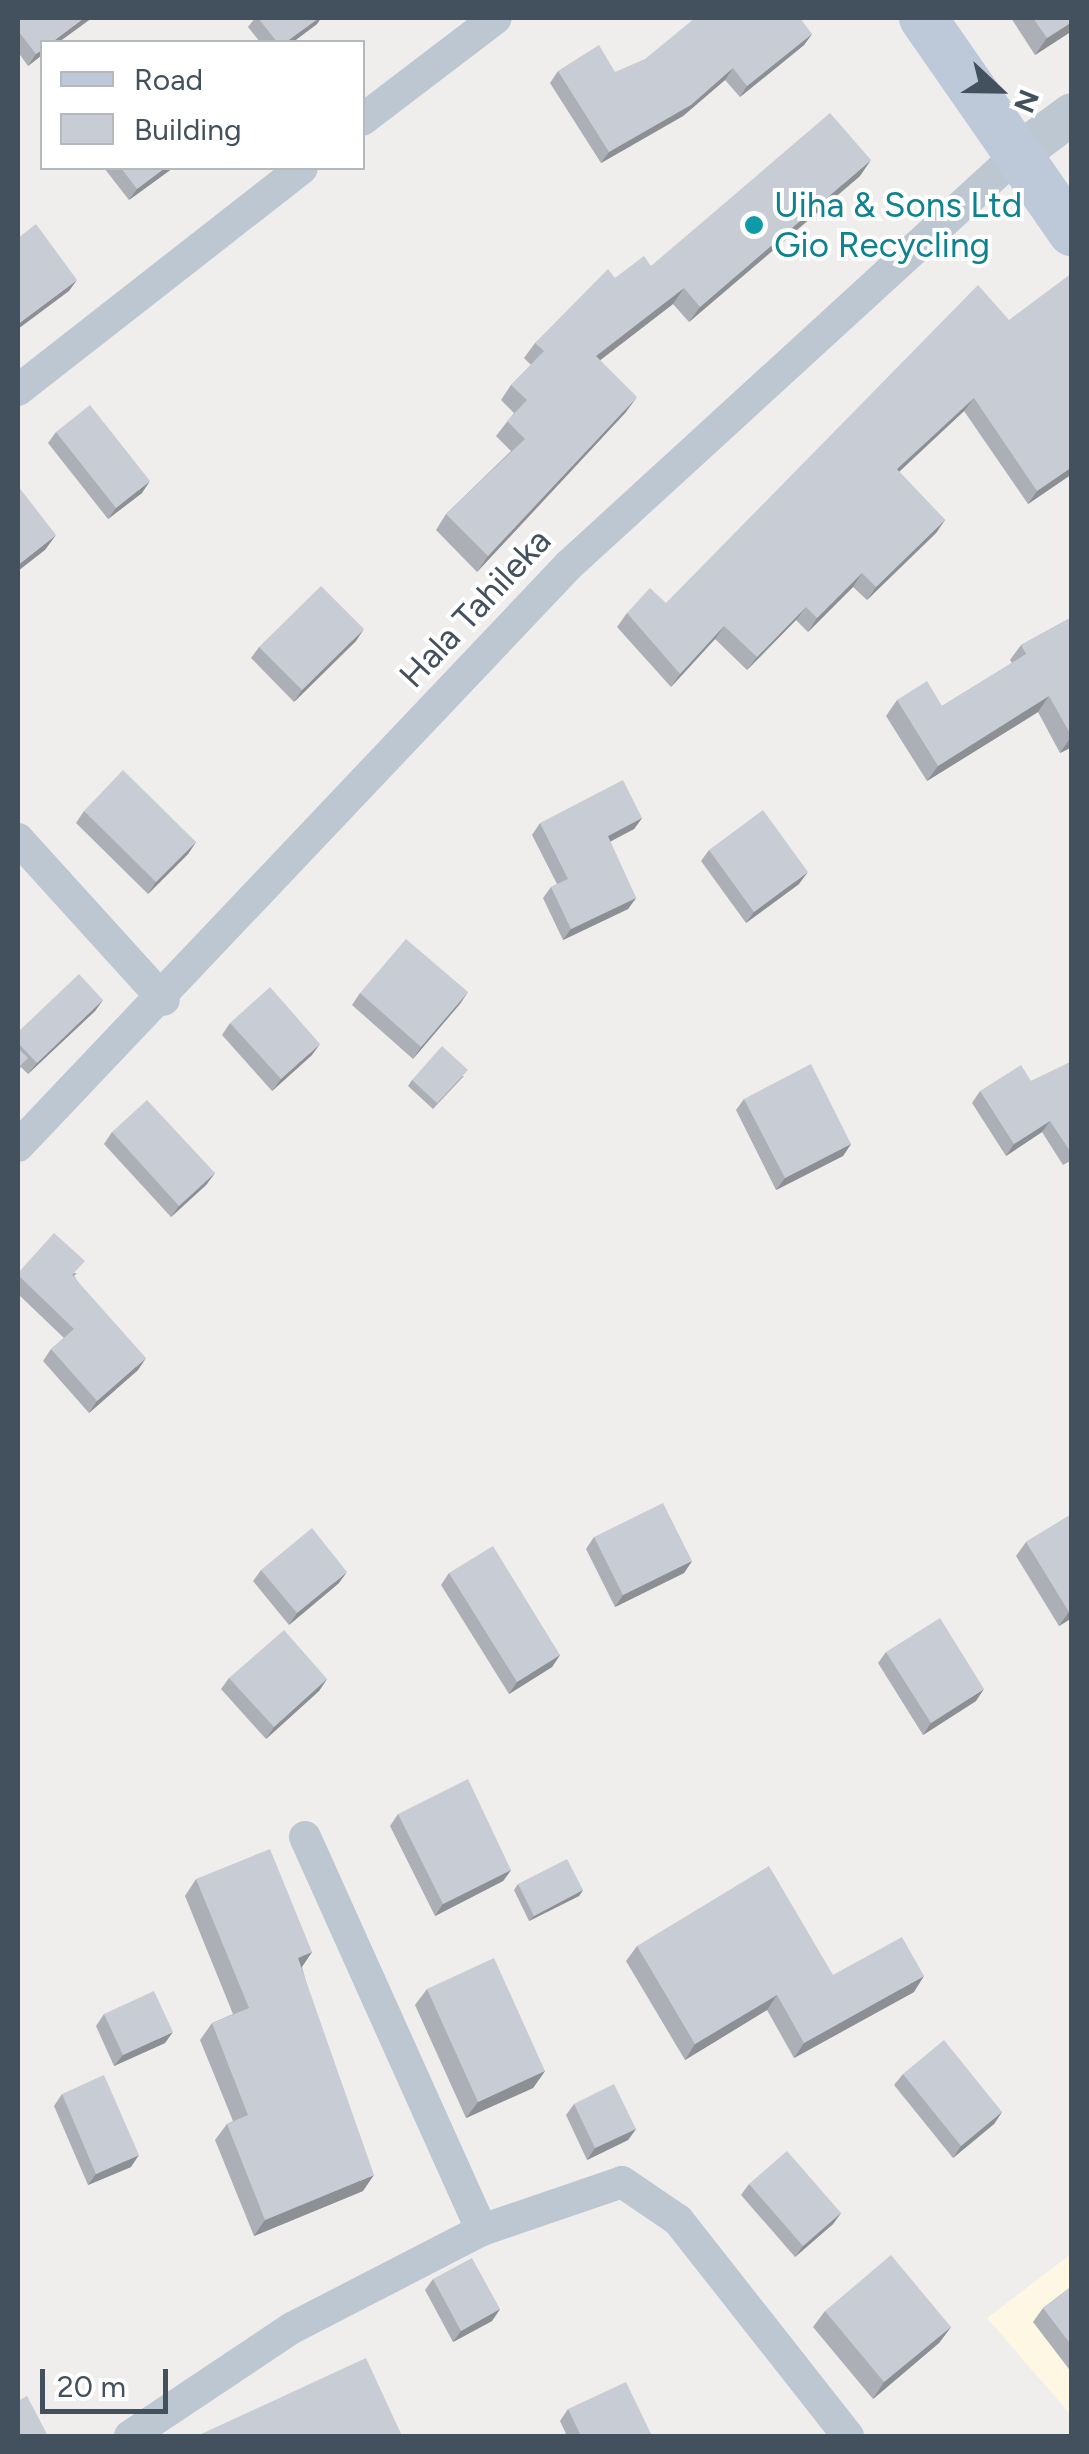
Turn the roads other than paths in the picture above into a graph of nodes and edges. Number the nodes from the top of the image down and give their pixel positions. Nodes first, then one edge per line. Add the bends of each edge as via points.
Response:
1 (496, 18) edge
2 (923, 18) edge
3 (1072, 114) edge
4 (365, 118) edge
5 (1018, 154) junction
6 (299, 170) edge
7 (1072, 232) edge
8 (18, 390) edge
9 (18, 839) edge
10 (164, 1000) junction
11 (18, 1146) edge
12 (304, 1837) dead end
13 (482, 2230) junction
14 (130, 2436) edge
15 (848, 2436) edge

1 - 4 street
2 - 5 main road
3 - 5 street
5 - 7 main road
5 - 10 street, Hala Tahileka via 569,565
6 - 8 street
9 - 10 street
10 - 11 street, Hala Tahileka
12 - 13 street
13 - 14 street via 292,2328
13 - 15 street via 555,2197 622,2182 678,2220

